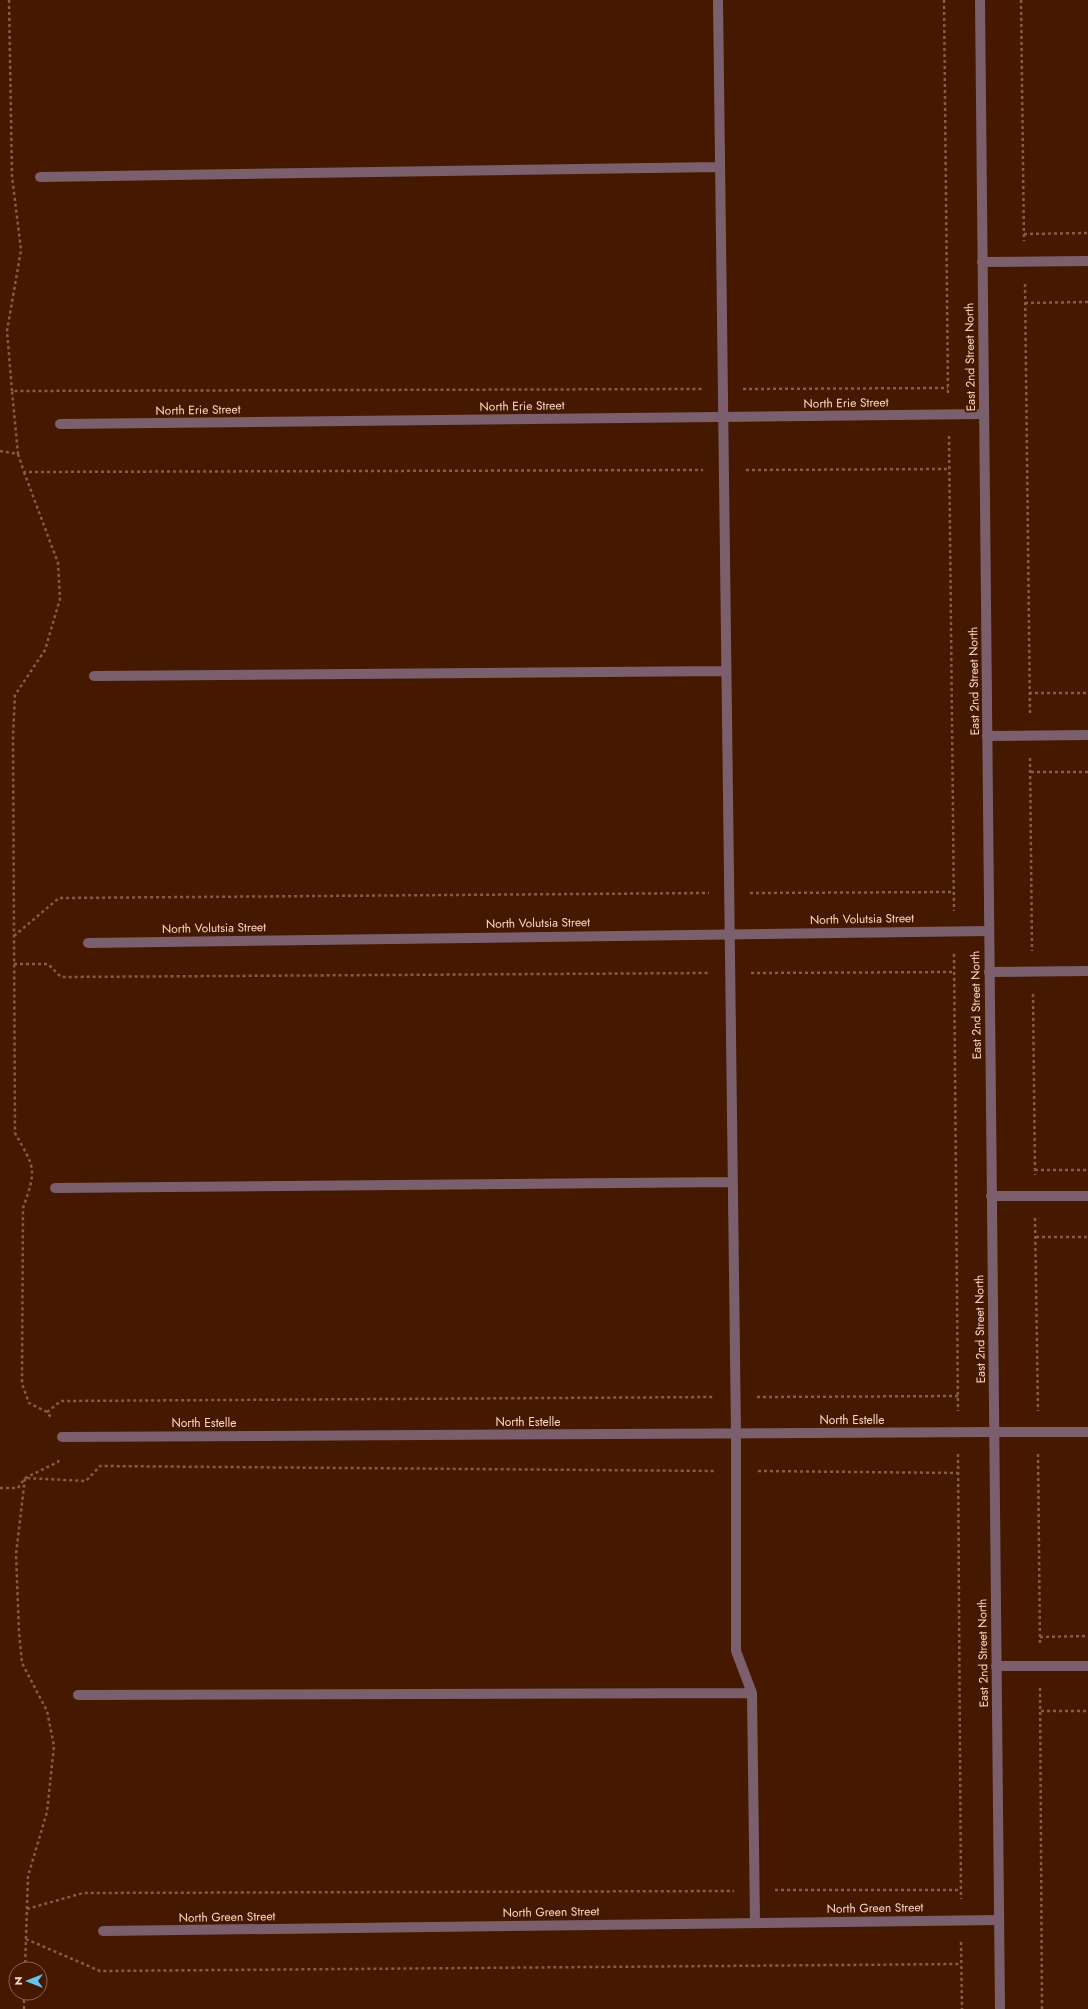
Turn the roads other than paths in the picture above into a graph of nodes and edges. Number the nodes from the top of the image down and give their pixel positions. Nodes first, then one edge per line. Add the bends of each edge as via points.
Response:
1 (718, 0) edge
2 (980, 0) edge
3 (720, 167) junction
4 (40, 177) dead end
5 (1088, 261) edge
6 (982, 262) junction
7 (984, 414) junction
8 (723, 417) junction
9 (60, 424) dead end
10 (726, 671) junction
11 (94, 676) dead end
12 (1088, 735) edge
13 (987, 736) junction
14 (989, 931) junction
15 (729, 934) junction
16 (88, 942) dead end
17 (1088, 971) edge
18 (989, 972) junction
19 (732, 1182) junction
20 (54, 1188) dead end
21 (991, 1196) junction
22 (1088, 1196) edge
23 (994, 1432) junction
24 (1088, 1432) edge
25 (736, 1434) junction
26 (62, 1437) road end
27 (996, 1666) junction
28 (1088, 1666) edge
29 (752, 1693) junction
30 (78, 1695) dead end
31 (1000, 1920) junction
32 (755, 1923) junction
33 (103, 1931) dead end
34 (1000, 2009) edge

1 - 3 street
2 - 6 street, East 2nd Street North
3 - 4 street
3 - 8 street
5 - 6 street
6 - 7 street, East 2nd Street North
7 - 8 street, North Erie Street
7 - 13 street, East 2nd Street North
8 - 9 street, North Erie Street
8 - 10 street
10 - 11 street
10 - 15 street
12 - 13 street
13 - 14 street, East 2nd Street North
14 - 15 street, North Volutsia Street
14 - 18 street, East 2nd Street North
15 - 16 street, North Volutsia Street
15 - 19 street
17 - 18 street
18 - 21 street, East 2nd Street North
19 - 20 street
19 - 25 street
21 - 22 street
21 - 23 street, East 2nd Street North
23 - 24 street, North Estelle
23 - 25 street, North Estelle
23 - 27 street, East 2nd Street North
25 - 26 street, North Estelle
25 - 29 street via 736,1652
27 - 28 street
27 - 31 street, East 2nd Street North
29 - 30 street
29 - 32 street
31 - 32 street, North Green Street
31 - 34 street, East 2nd Street North
32 - 33 street, North Green Street

